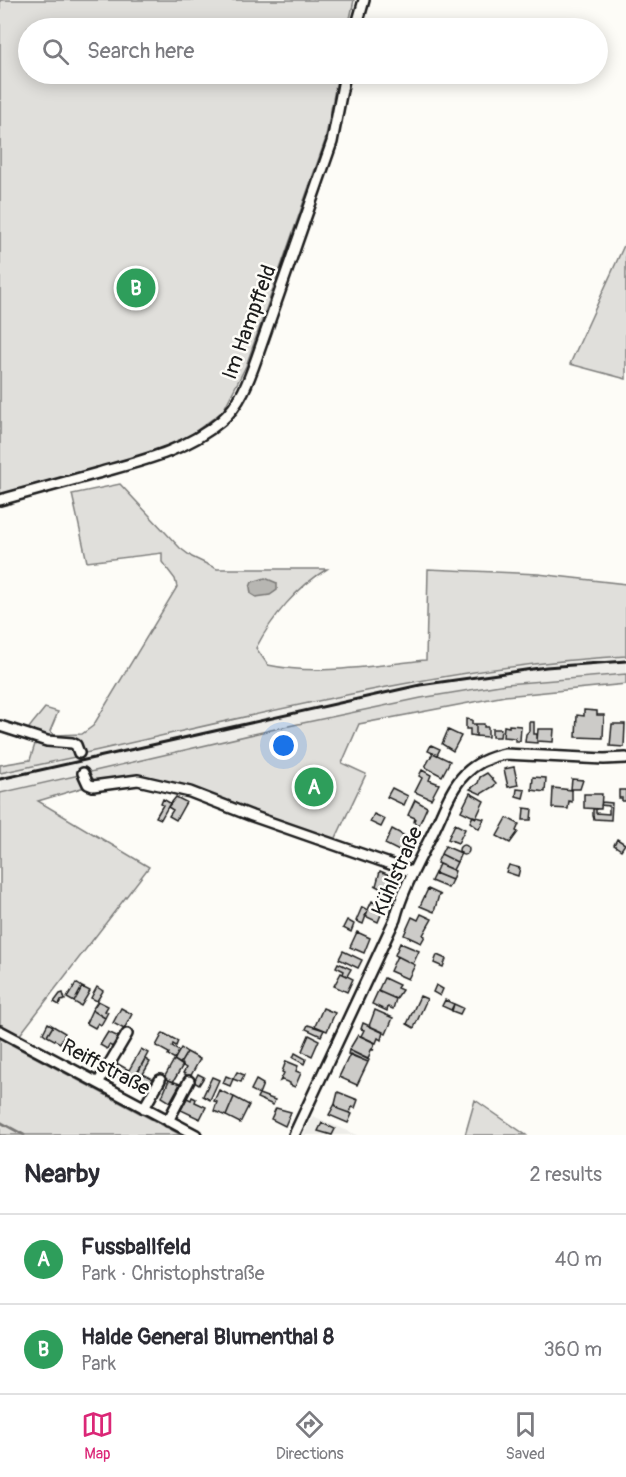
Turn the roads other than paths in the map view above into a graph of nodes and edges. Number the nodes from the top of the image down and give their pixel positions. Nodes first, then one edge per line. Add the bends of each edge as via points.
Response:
1 (364, 0) edge
2 (359, 18) edge
3 (343, 84) edge
4 (0, 500) edge
5 (0, 726) edge
6 (79, 753) dead end
7 (626, 758) edge
8 (83, 773) dead end
9 (414, 872) junction
10 (0, 1031) edge
11 (127, 1034) dead end
12 (160, 1080) dead end
13 (189, 1081) dead end
14 (98, 1083) junction
15 (144, 1108) junction
16 (168, 1121) junction
17 (195, 1135) edge
18 (294, 1135) edge

1 - 2 street
3 - 4 street, Im Hampffeld via 332,142 249,380 231,410 193,440 165,454
5 - 6 street via 47,741 72,743
7 - 9 street, Kühlstraße via 505,754 479,763 455,787
8 - 9 street via 93,786 138,780 190,792
9 - 18 street, Kühlstraße
10 - 14 street, Reiffstraße
11 - 14 street
12 - 15 street
13 - 16 street
14 - 15 street, Reiffstraße
15 - 16 street, Reiffstraße
16 - 17 street, Reiffstraße

